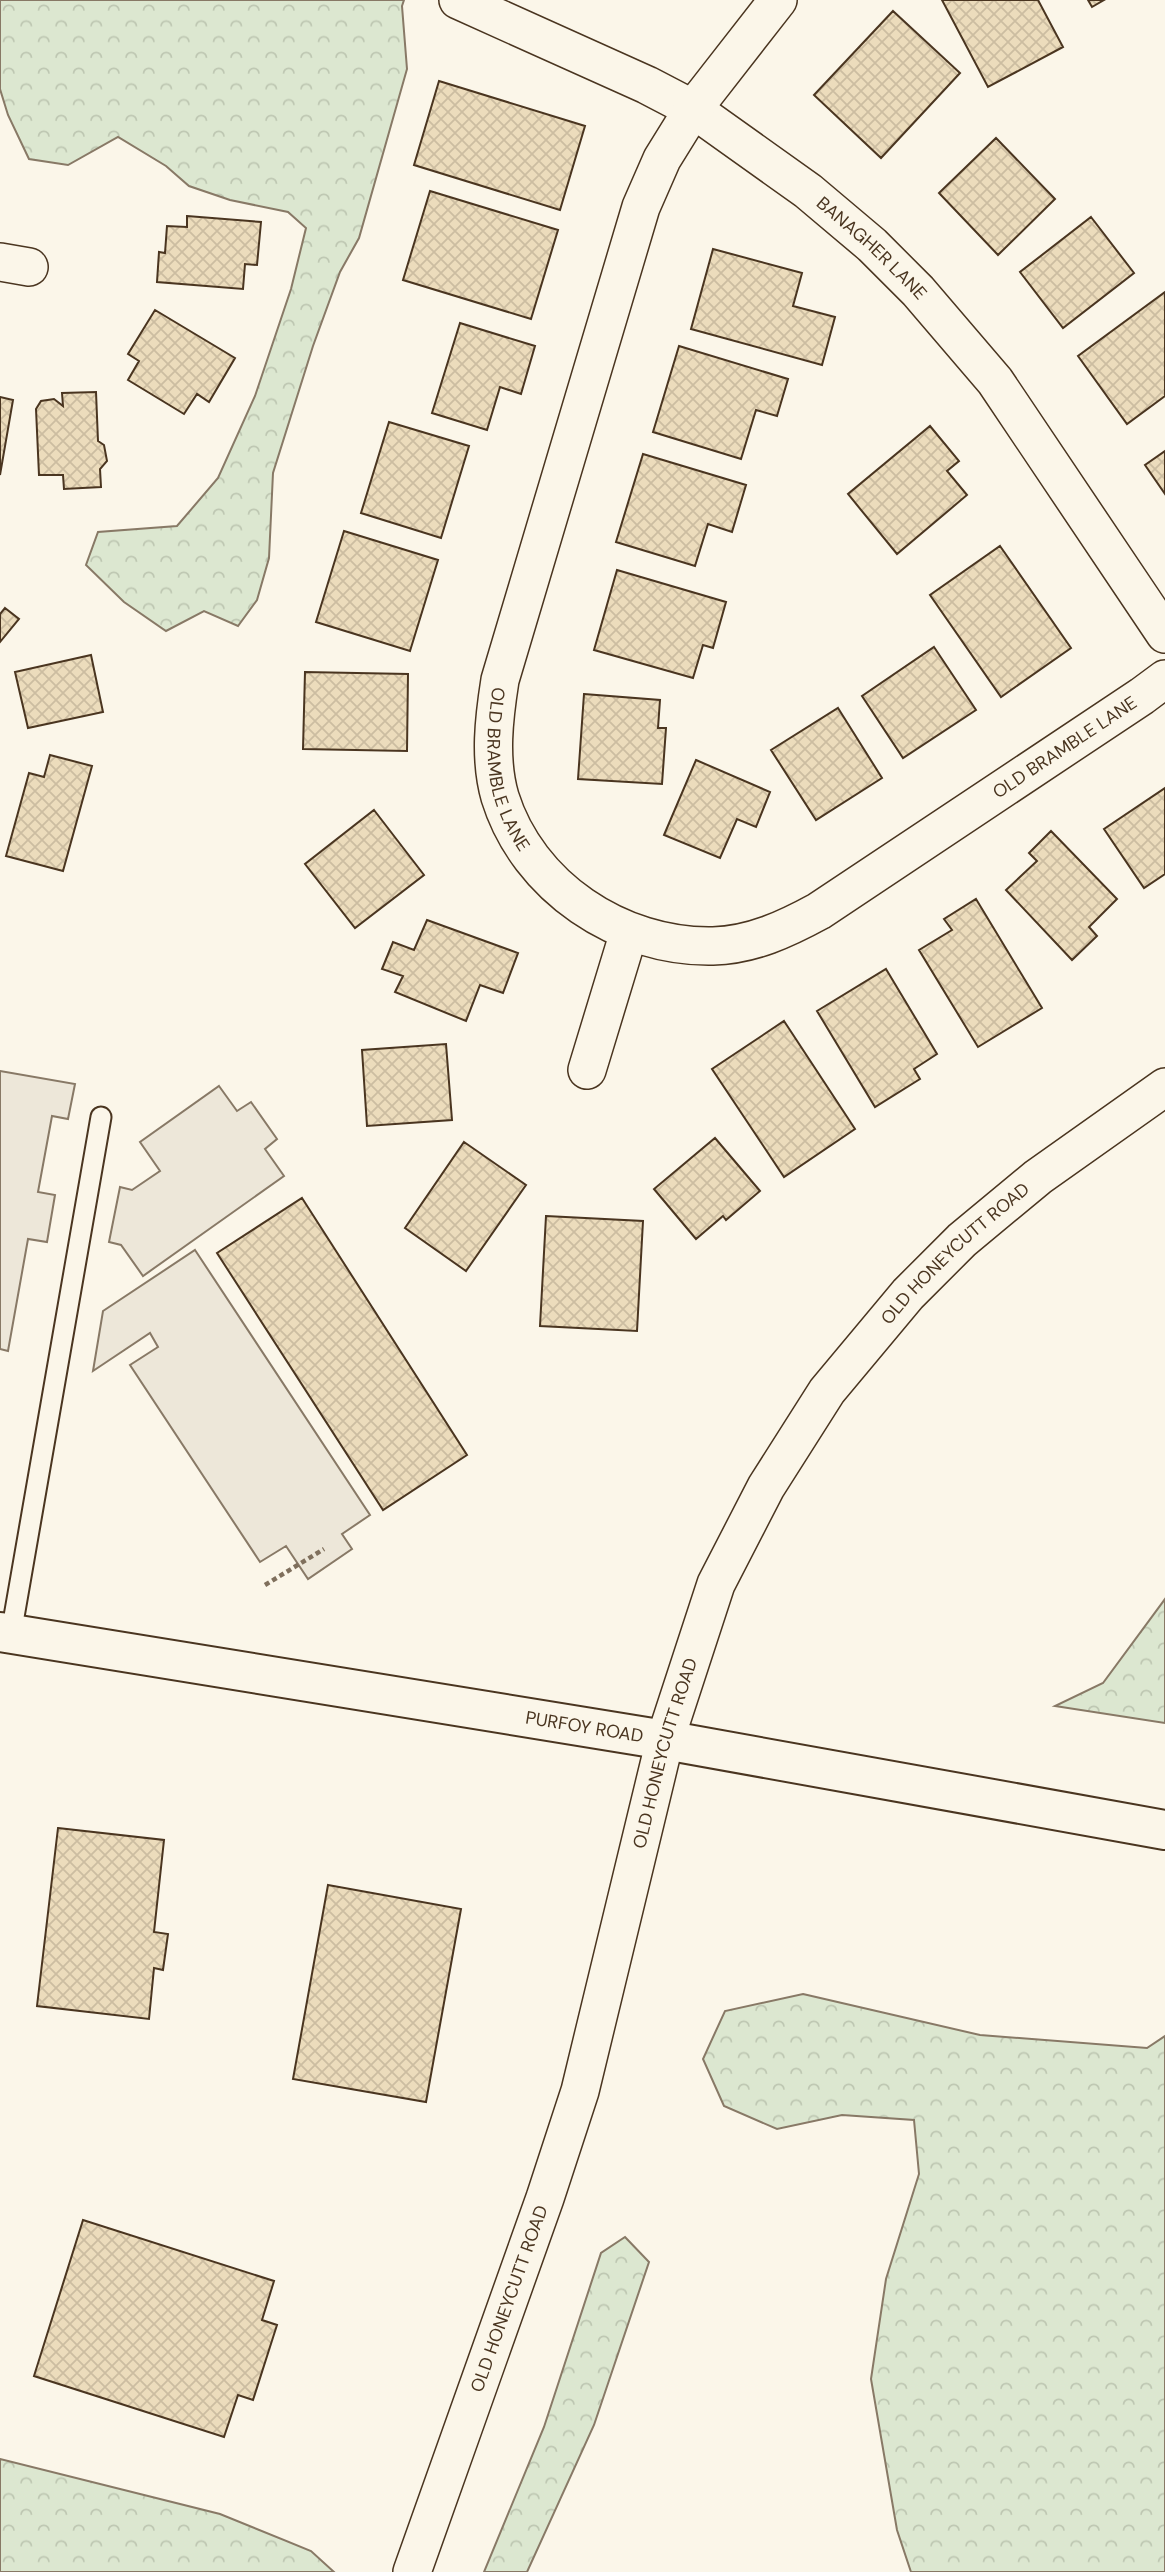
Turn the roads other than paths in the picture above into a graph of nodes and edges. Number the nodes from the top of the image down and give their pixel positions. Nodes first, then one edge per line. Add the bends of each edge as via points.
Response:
1 (458, 0) edge
2 (778, 0) edge
3 (693, 109) junction
4 (1165, 634) edge
5 (1165, 679) edge
6 (629, 932) junction
7 (587, 1070) dead end
8 (1165, 1087) edge
9 (102, 1117) dead end
10 (6, 1633) edge
11 (665, 1740) junction
12 (1165, 1830) edge
13 (412, 2572) edge

1 - 3 street, BANAGHER LANE
2 - 3 street, OLD BRAMBLE LANE
3 - 4 street, BANAGHER LANE via 808,191 872,245 927,301 995,381
3 - 6 street, OLD BRAMBLE LANE via 641,207 500,680 494,720 500,796 532,858 586,909
5 - 6 street, OLD BRAMBLE LANE via 842,896 784,930 749,942 713,946
6 - 7 street
8 - 11 street, OLD HONEYCUTT ROAD via 1038,1177 962,1241 908,1294 827,1391 766,1487 716,1584
9 - 10 lane
10 - 11 street, PURFOY ROAD
11 - 12 street, PURFOY ROAD
11 - 13 street, OLD HONEYCUTT ROAD via 580,2091

